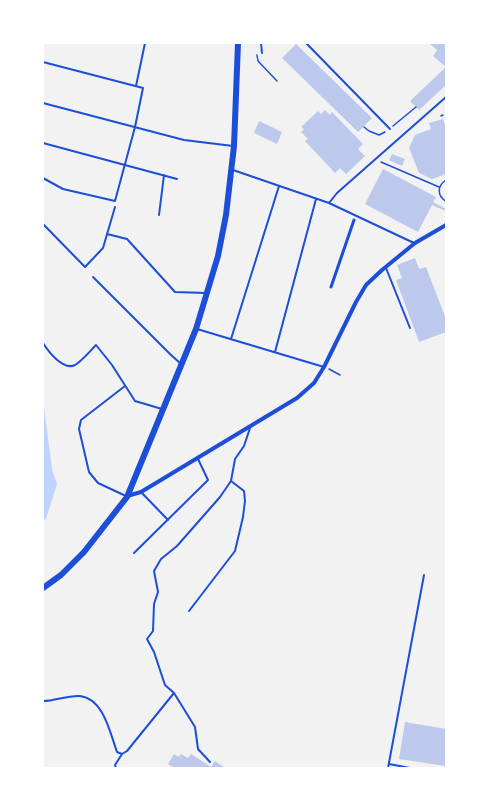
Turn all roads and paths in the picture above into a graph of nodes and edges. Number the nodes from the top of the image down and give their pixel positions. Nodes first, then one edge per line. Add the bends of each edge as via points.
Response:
1 (145, 43) edge
2 (238, 43) edge
3 (261, 43) edge
4 (306, 43) edge
5 (262, 53) dead end
6 (257, 55) dead end
7 (43, 62) edge
8 (277, 81) dead end
9 (136, 86) junction
10 (446, 97) edge
11 (43, 103) edge
12 (134, 127) junction
13 (390, 129) dead end
14 (43, 144) edge
15 (234, 146) junction
16 (376, 159) junction
17 (124, 165) junction
18 (232, 169) junction
19 (164, 176) junction
20 (43, 178) edge
21 (177, 179) dead end
22 (446, 180) edge
23 (279, 186) junction
24 (439, 187) junction
25 (316, 199) junction
26 (329, 202) junction
27 (446, 202) edge
28 (115, 207) dead end
29 (159, 215) dead end
30 (354, 220) dead end
31 (43, 224) edge
32 (446, 225) edge
33 (107, 234) junction
34 (415, 243) junction
35 (385, 267) junction
36 (93, 276) dead end
37 (331, 287) dead end
38 (207, 293) junction
39 (196, 328) junction
40 (410, 328) dead end
41 (231, 339) junction
42 (43, 343) edge
43 (275, 352) junction
44 (182, 365) junction
45 (324, 367) junction
46 (340, 375) dead end
47 (126, 386) junction
48 (163, 409) junction
49 (250, 428) junction
50 (198, 459) junction
51 (231, 481) junction
52 (142, 492) junction
53 (127, 496) junction
54 (168, 520) junction
55 (134, 553) dead end
56 (424, 575) dead end
57 (43, 588) edge
58 (189, 611) dead end
59 (174, 693) junction
60 (43, 701) edge
61 (122, 754) junction
62 (210, 762) dead end
63 (388, 764) junction
64 (116, 768) edge
65 (388, 768) edge
66 (410, 768) edge

1 - 9 lane
2 - 15 main road
3 - 5 lane
4 - 13 lane
6 - 8 path via 258,61
7 - 9 lane
9 - 12 lane via 143,88
10 - 16 lane
11 - 12 lane
12 - 15 lane via 184,140
12 - 17 lane
14 - 17 lane
15 - 18 main road
16 - 24 path
16 - 26 lane
17 - 19 lane
17 - 20 lane via 115,201 63,189
18 - 23 lane
18 - 38 main road via 218,256
19 - 21 lane
19 - 29 lane
22 - 24 path
23 - 25 lane
23 - 41 lane
24 - 27 path via 439,195
25 - 26 lane
25 - 43 lane
26 - 34 lane
28 - 33 lane
30 - 37 street
31 - 33 lane via 85,267 103,248
32 - 34 street
33 - 38 lane via 127,239 175,292
34 - 35 street
35 - 40 lane
35 - 45 street via 366,286 356,302
36 - 44 lane
38 - 39 main road
39 - 41 lane
39 - 44 main road
41 - 43 lane
42 - 47 lane via 59,362 70,366 96,345
43 - 45 lane
44 - 48 main road
45 - 46 path
45 - 49 street via 314,383 298,398
47 - 48 lane via 136,401
47 - 53 lane via 80,420 79,429 89,472 98,482
48 - 53 main road
49 - 50 street
49 - 51 lane via 244,446 235,459
50 - 52 street
50 - 54 lane via 208,480
51 - 58 lane via 244,491 245,501 235,551
51 - 59 lane via 177,546 161,558 154,571 158,592 154,604 153,631 147,639 165,685
52 - 53 street
52 - 54 lane
53 - 57 main road via 84,552 61,575
54 - 55 lane
56 - 63 lane
59 - 61 lane
59 - 62 lane via 195,727 198,749
60 - 61 lane via 80,696 91,700 100,707 117,752
61 - 64 lane via 115,765
63 - 65 lane
63 - 66 lane

